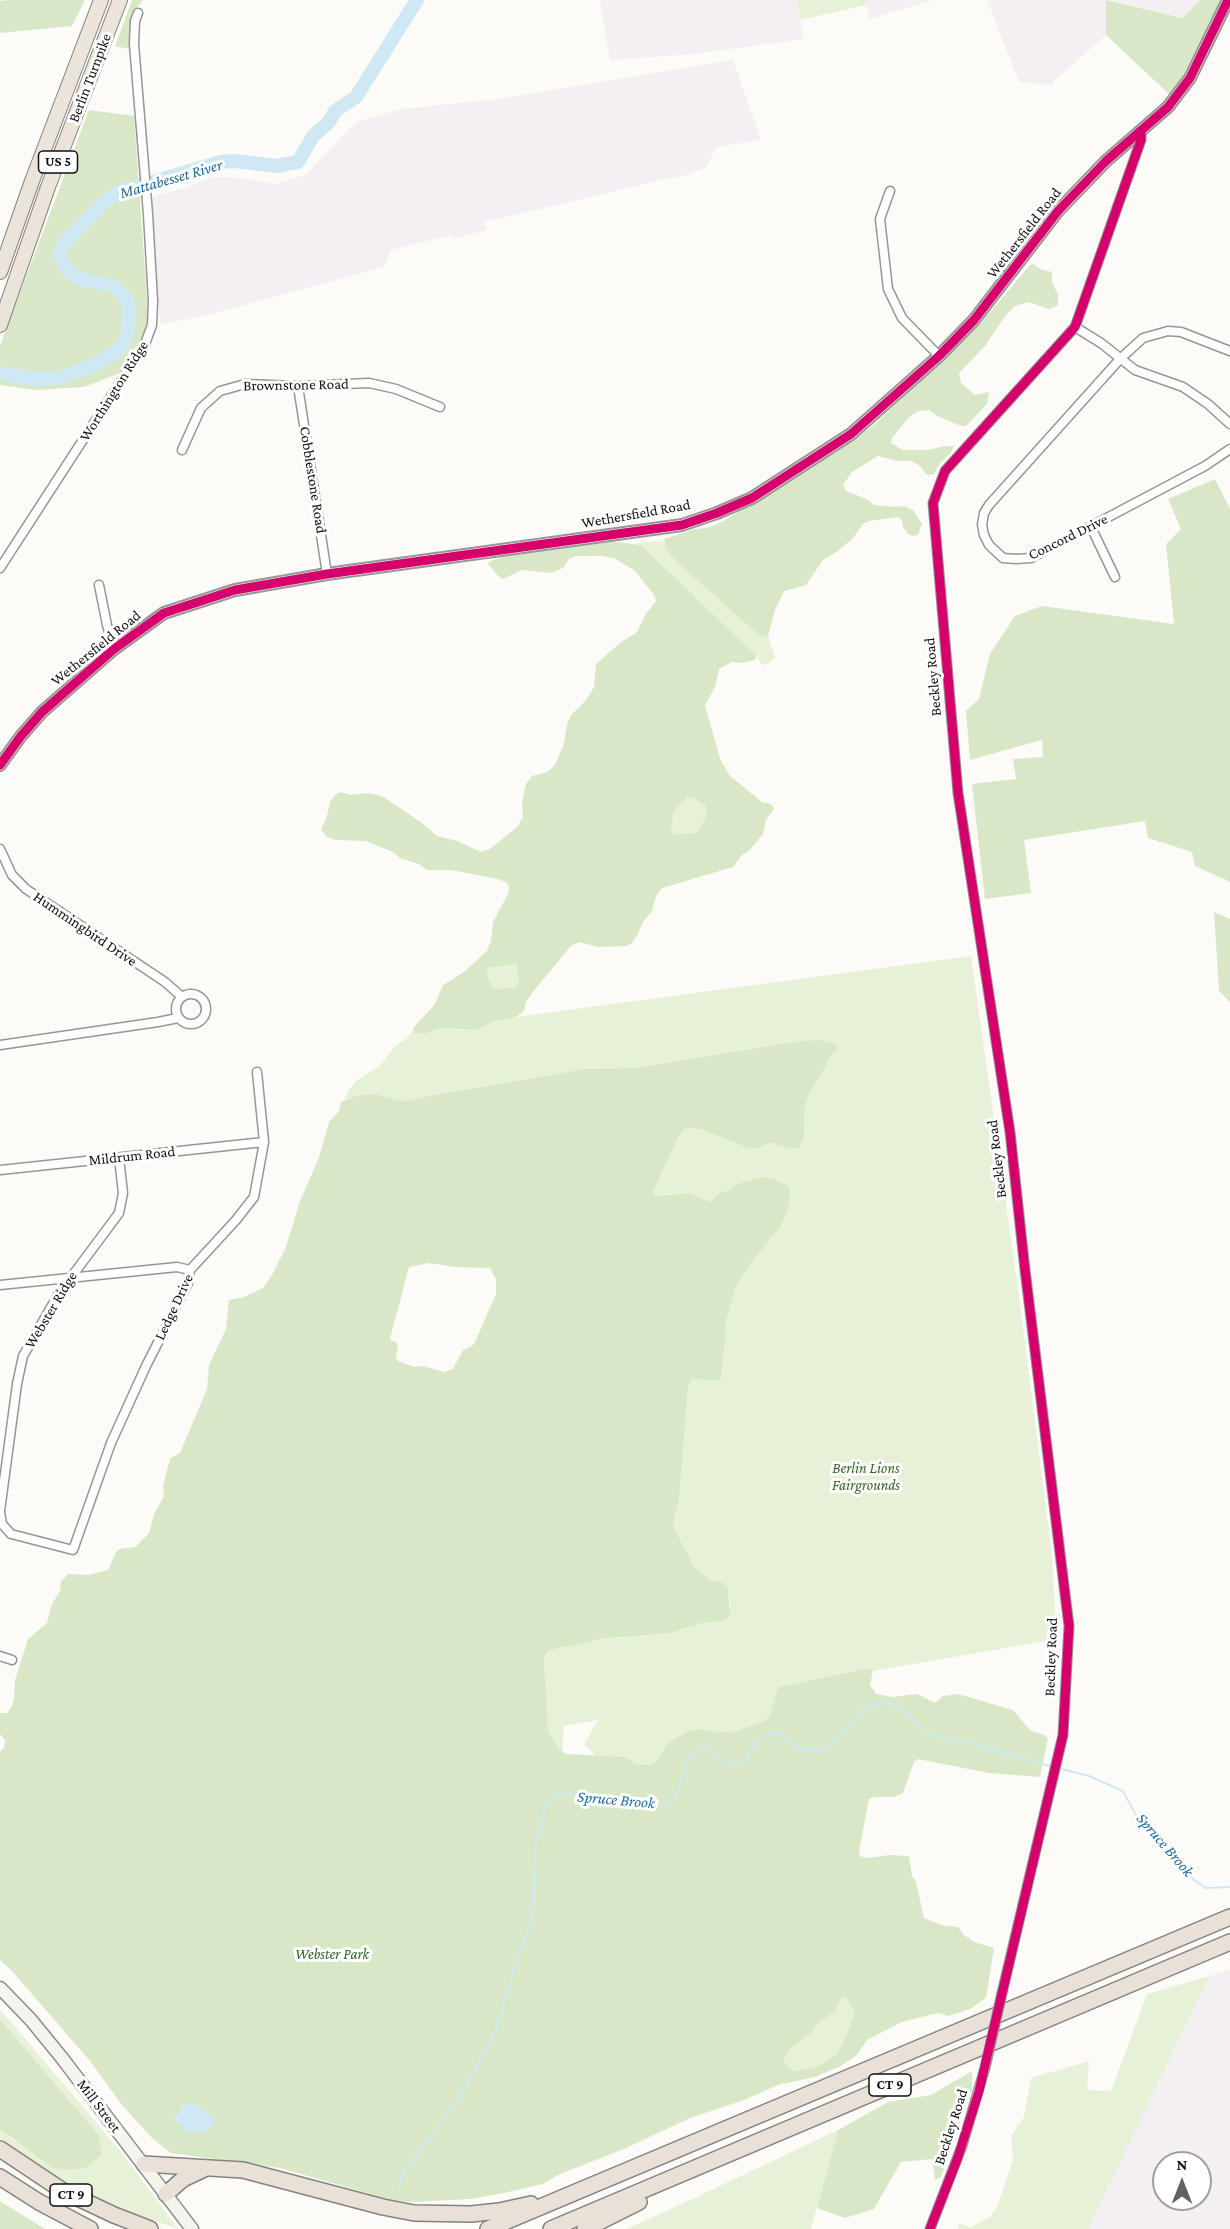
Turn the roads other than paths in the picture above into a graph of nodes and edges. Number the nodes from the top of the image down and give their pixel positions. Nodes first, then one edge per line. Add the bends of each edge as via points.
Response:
1 (101, 0) edge
2 (120, 0) edge
3 (1227, 0) edge
4 (138, 13) dead end
5 (1141, 131) junction
6 (890, 191) dead end
7 (0, 272) edge
8 (0, 325) edge
9 (1075, 327) junction
10 (1230, 351) edge
11 (939, 356) junction
12 (1120, 359) junction
13 (298, 386) junction
14 (440, 407) dead end
15 (1230, 424) edge
16 (1230, 449) edge
17 (182, 450) dead end
18 (1091, 527) junction
19 (0, 568) edge
20 (327, 574) junction
21 (1115, 577) dead end
22 (99, 585) dead end
23 (114, 649) junction
24 (0, 765) edge
25 (0, 849) edge
26 (182, 997) junction
27 (178, 1018) junction
28 (0, 1045) edge
29 (257, 1072) dead end
30 (264, 1142) junction
31 (119, 1158) junction
32 (0, 1170) edge
33 (190, 1270) junction
34 (70, 1277) junction
35 (0, 1285) edge
36 (0, 1512) edge
37 (73, 1550) joint
38 (0, 1656) edge
39 (12, 1660) dead end
40 (1230, 1917) edge
41 (1230, 1942) edge
42 (0, 1988) edge
43 (0, 2149) edge
44 (144, 2164) junction
45 (704, 2164) junction
46 (209, 2167) junction
47 (0, 2178) edge
48 (0, 2183) edge
49 (17, 2189) junction
50 (166, 2194) junction
51 (572, 2195) junction
52 (90, 2229) edge
53 (150, 2229) edge
54 (192, 2229) edge
55 (488, 2229) edge
56 (551, 2229) edge
57 (585, 2229) edge
58 (930, 2229) edge

1 - 7 highway, Berlin Turnpike / US 5
2 - 8 highway, Berlin Turnpike / US 5
3 - 5 street, Wethersfield Road via 1190,78 1168,107
4 - 19 street, Worthington Ridge via 133,31 153,301 149,334
5 - 9 street, Beckley Road
5 - 11 street, Wethersfield Road via 1058,211 974,320
6 - 11 street via 880,219 888,289 902,318
9 - 12 street
9 - 58 street, Beckley Road, bridge via 945,471 933,504 958,793 1010,1132 1069,1626 1063,1735 1055,1771 984,2068 962,2146
10 - 12 street, Concord Drive via 1195,336 1168,331 1143,338
11 - 20 street, Wethersfield Road via 851,434 752,498 717,513 682,525
12 - 15 street via 1135,370 1184,387
12 - 18 street, Concord Drive via 989,505 982,525 984,536 997,554 1016,559 1031,558
13 - 14 street, Brownstone Road via 369,383
13 - 17 street, Brownstone Road via 245,384 220,391 201,408
13 - 20 street, Cobblestone Road
16 - 18 street, Concord Drive
18 - 21 street
20 - 23 street, Wethersfield Road via 235,590 165,613
22 - 23 street
23 - 24 street, Wethersfield Road via 42,712
25 - 26 street, Hummingbird Drive via 12,875 26,889
26 - 27 street via 176,1007
26 - 27 street, Hummingbird Drive via 199,997 206,1012 193,1024
27 - 28 street, Hummingbird Drive
29 - 30 street, Ledge Drive
30 - 31 street, Mildrum Road
30 - 33 street, Ledge Drive via 254,1197
31 - 32 street, Mildrum Road
31 - 34 street, Webster Ridge via 123,1193 119,1213
33 - 34 street via 177,1267
33 - 37 street, Ledge Drive via 188,1283 111,1443
34 - 35 street
34 - 36 street, Webster Ridge via 23,1356
36 - 37 street, Webster Ridge via 2,1524 11,1534
38 - 39 street
40 - 51 highway, CT 9
41 - 45 highway, CT 9
42 - 44 main road, Mill Street via 46,2038
43 - 53 highway, CT 9 via 70,2194
44 - 46 highway
44 - 50 main road, Mill Street
45 - 56 highway, CT 9
45 - 57 highway via 687,2179
46 - 50 highway via 190,2174
46 - 51 highway via 253,2172 423,2214 485,2213
47 - 49 highway, CT 9
48 - 49 highway
49 - 52 highway, CT 9
50 - 54 main road, Mill Street
51 - 55 highway, CT 9

